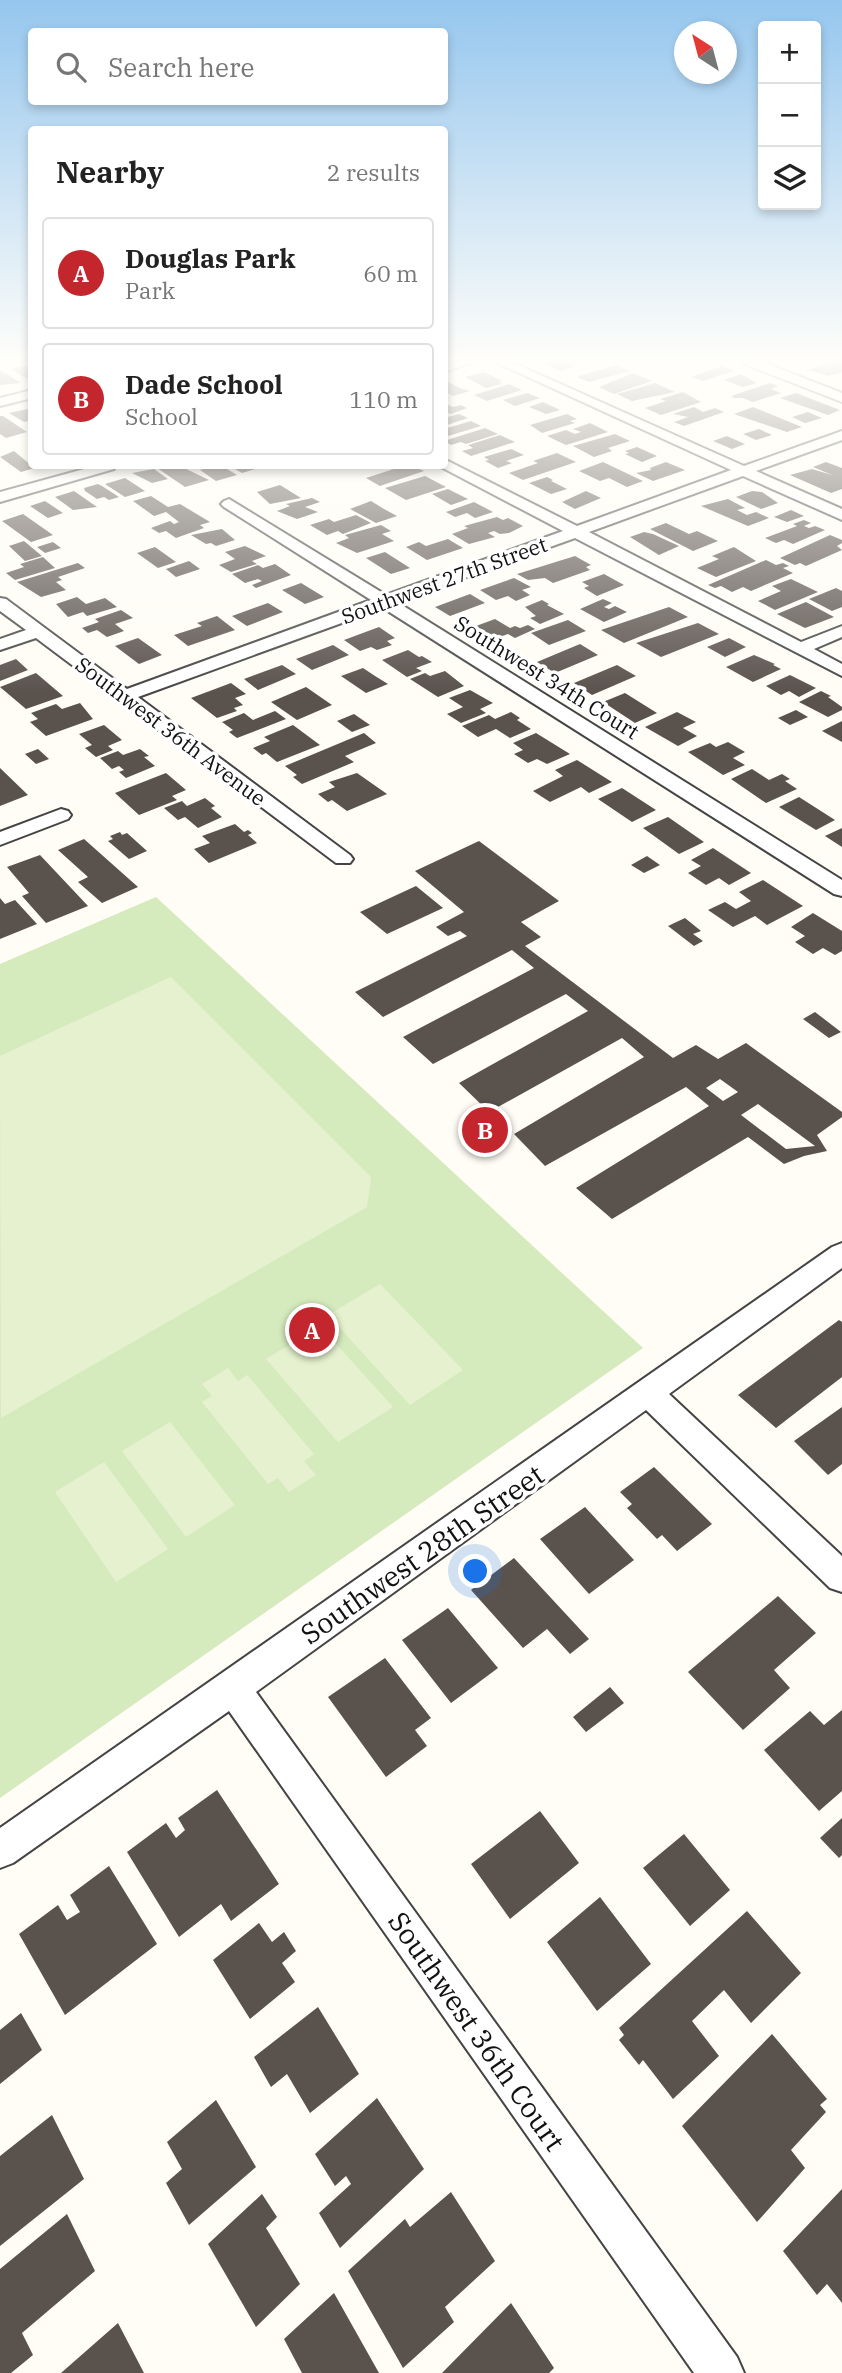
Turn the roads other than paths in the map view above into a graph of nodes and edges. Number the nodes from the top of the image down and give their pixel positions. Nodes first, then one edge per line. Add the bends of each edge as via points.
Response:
1 (89, 472) edge
2 (461, 472) edge
3 (743, 472) edge
4 (747, 472) edge
5 (0, 497) edge
6 (229, 504) dead end
7 (842, 515) edge
8 (576, 532) junction
9 (384, 601) junction
10 (0, 603) edge
11 (842, 631) edge
12 (38, 632) junction
13 (0, 645) edge
14 (800, 649) junction
15 (842, 671) edge
16 (124, 696) junction
17 (61, 815) dead end
18 (0, 839) edge
19 (343, 859) dead end
20 (842, 889) edge
21 (842, 1254) edge
22 (648, 1393) junction
23 (842, 1577) edge
24 (233, 1688) junction
25 (0, 1850) edge
26 (721, 2373) edge

1 - 5 street
2 - 8 street
3 - 8 street, Southwest 27th Street
4 - 7 street
6 - 9 street, Southwest 34th Court
8 - 9 street, Southwest 27th Street
8 - 14 street
9 - 16 street, Southwest 27th Street
9 - 20 street, Southwest 34th Court
10 - 12 street, Southwest 36th Avenue
11 - 14 street
12 - 13 street
12 - 16 street, Southwest 36th Avenue
14 - 15 street
16 - 19 street, Southwest 36th Avenue
17 - 18 street
21 - 22 street, Southwest 28th Street
22 - 23 street
22 - 24 street, Southwest 28th Street
24 - 25 street, Southwest 28th Street
24 - 26 street, Southwest 36th Court

